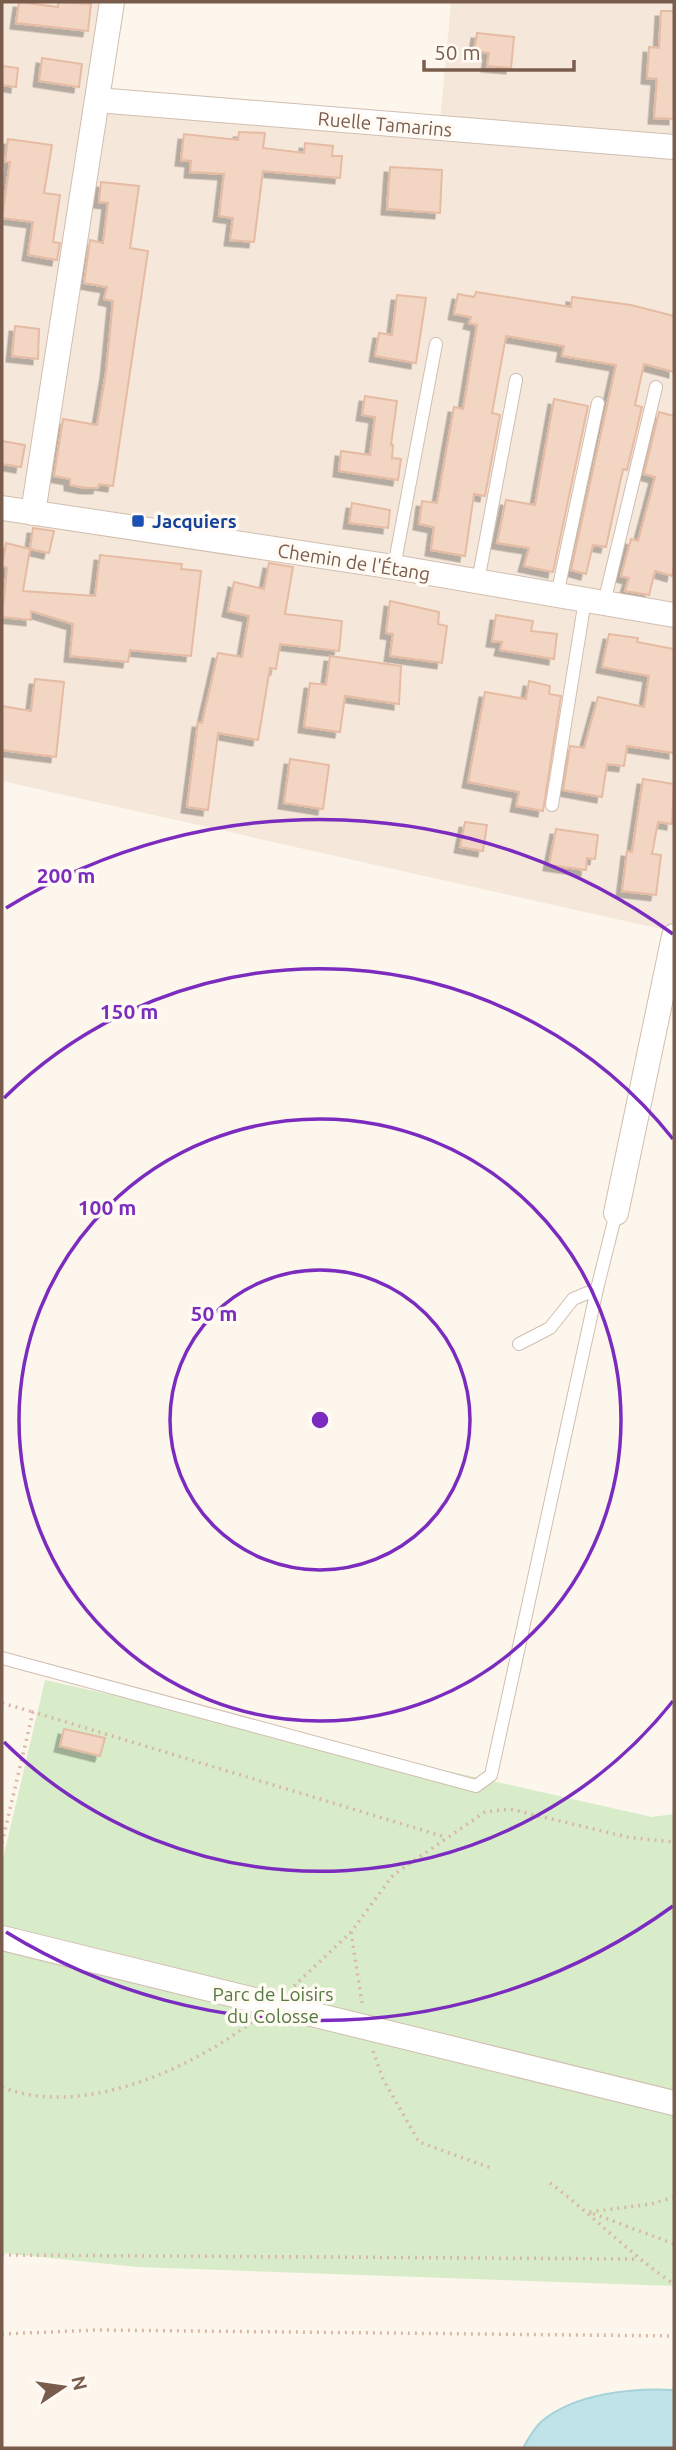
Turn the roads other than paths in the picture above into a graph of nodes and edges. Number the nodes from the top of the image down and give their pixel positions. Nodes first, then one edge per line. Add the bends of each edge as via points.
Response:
1 (112, 2) edge
2 (97, 100) junction
3 (674, 147) edge
4 (436, 344) dead end
5 (516, 380) dead end
6 (656, 387) dead end
7 (598, 403) dead end
8 (2, 508) edge
9 (33, 513) junction
10 (394, 567) junction
11 (478, 582) junction
12 (557, 595) junction
13 (594, 601) junction
14 (674, 615) edge
15 (552, 805) dead end
16 (674, 936) edge
17 (616, 1213) joint
18 (597, 1289) junction
19 (519, 1344) dead end
20 (2, 1658) edge
21 (2, 1938) edge
22 (674, 2103) edge

1 - 2 street
2 - 3 street, Ruelle Tamarins
2 - 9 street
4 - 10 lane
5 - 11 lane
6 - 13 lane
7 - 12 lane
8 - 9 street, Chemin de l'Étang
9 - 10 street, Chemin de l'Étang
10 - 11 street, Chemin de l'Étang
11 - 12 street, Chemin de l'Étang
12 - 13 street, Chemin de l'Étang
13 - 14 street, Chemin de l'Étang
13 - 15 lane
16 - 17 street
17 - 18 lane
18 - 19 lane via 573,1299 551,1328
18 - 20 lane via 491,1775 477,1786
21 - 22 street

